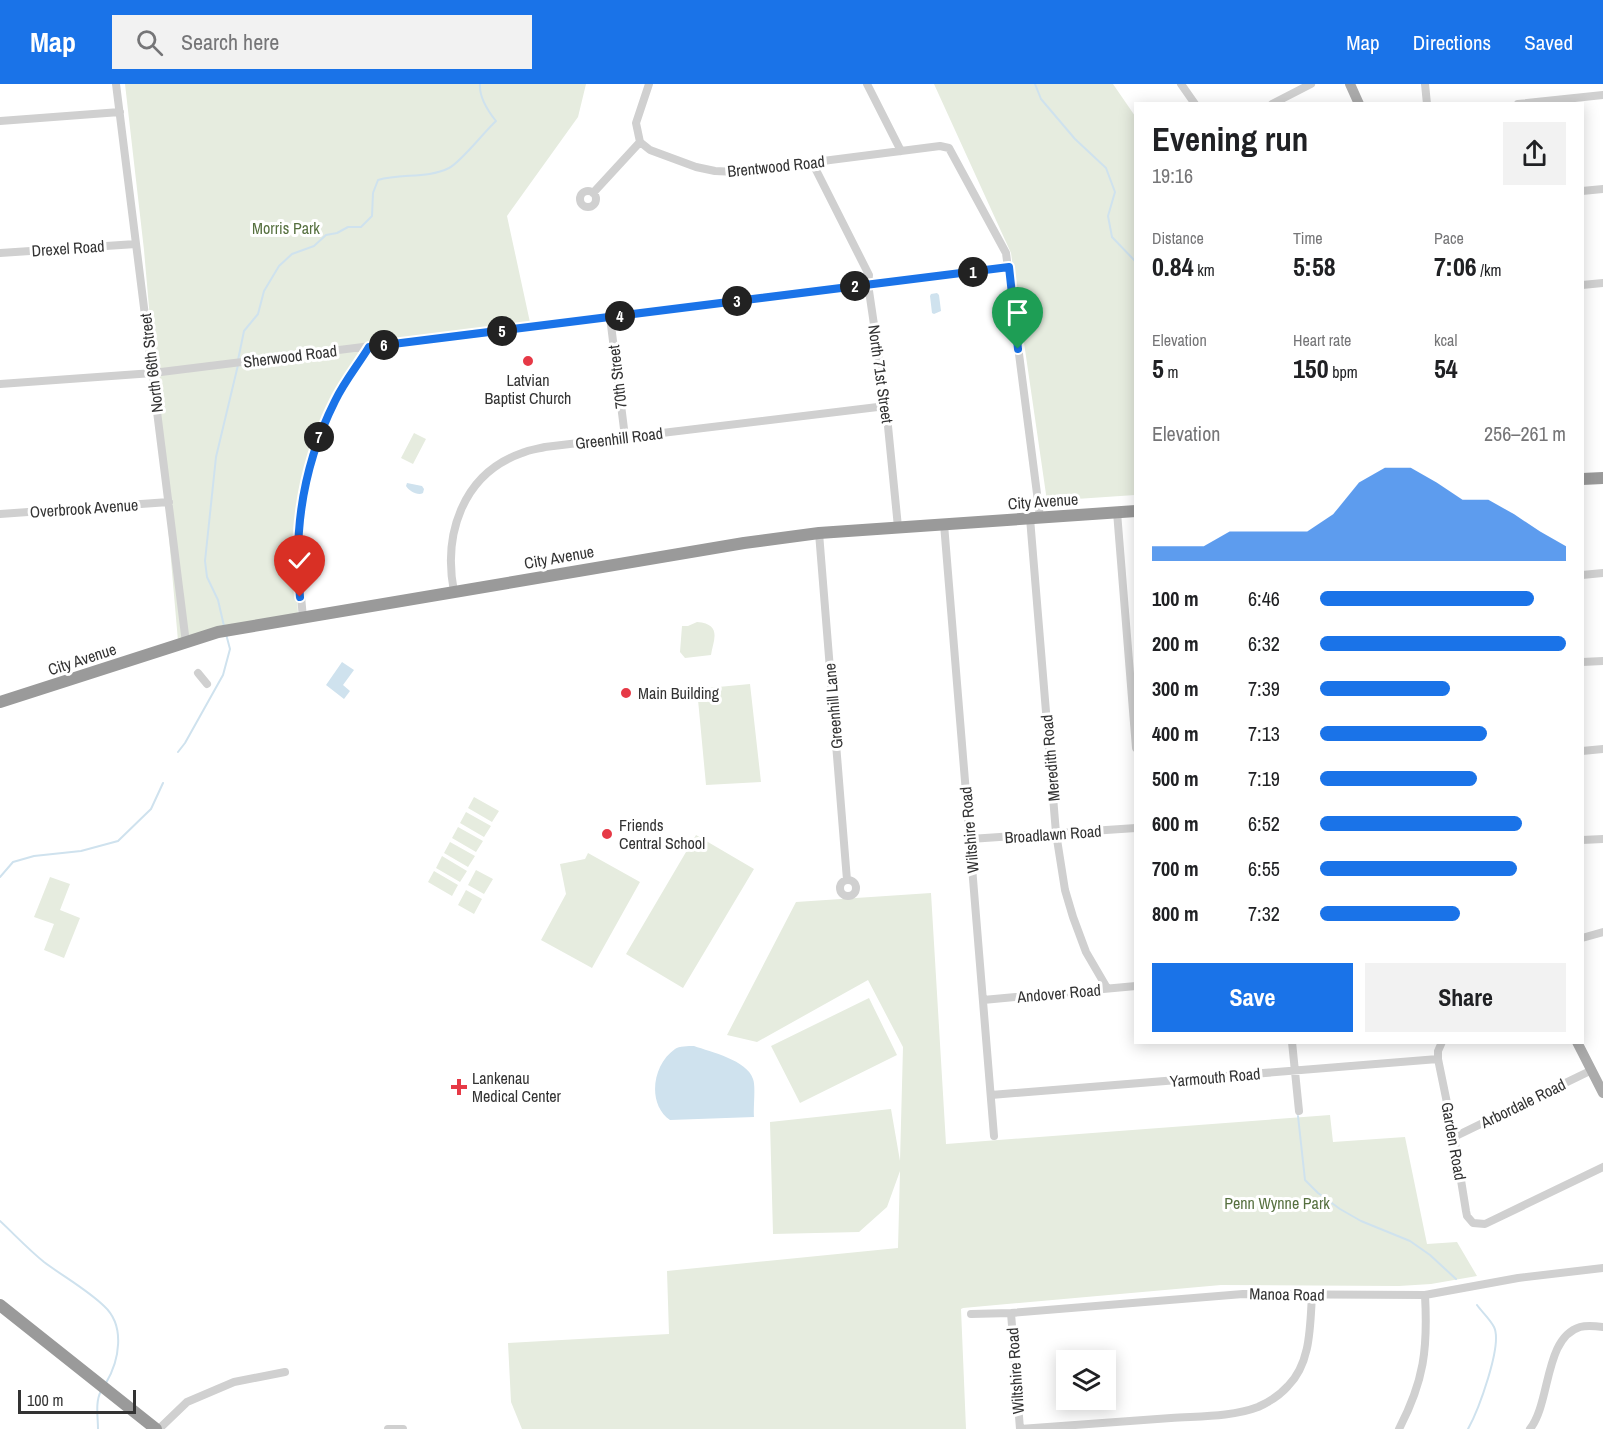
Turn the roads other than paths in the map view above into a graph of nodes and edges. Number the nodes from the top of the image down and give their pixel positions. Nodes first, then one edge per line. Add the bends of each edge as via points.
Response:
1 (116, 84) edge
2 (649, 84) edge
3 (867, 84) edge
4 (1181, 84) edge
5 (1311, 84) edge
6 (1350, 84) edge
7 (1425, 84) edge
8 (1603, 95) edge
9 (1194, 102) edge
10 (1276, 102) edge
11 (1358, 102) edge
12 (1427, 102) edge
13 (1537, 102) edge
14 (120, 112) junction
15 (0, 121) edge
16 (640, 142) junction
17 (950, 148) joint
18 (901, 151) junction
19 (812, 162) junction
20 (1603, 189) edge
21 (1584, 191) edge
22 (593, 193) dead end
23 (136, 244) junction
24 (0, 253) edge
25 (1009, 267) junction
26 (1603, 283) edge
27 (868, 284) junction
28 (1584, 285) edge
29 (610, 317) junction
30 (369, 347) junction
31 (153, 374) junction
32 (0, 384) edge
33 (886, 406) junction
34 (625, 437) junction
35 (1603, 478) edge
36 (1584, 479) edge
37 (169, 502) junction
38 (1134, 511) edge
39 (1117, 512) junction
40 (0, 514) edge
41 (1035, 518) junction
42 (944, 524) junction
43 (898, 527) junction
44 (819, 533) junction
45 (1603, 573) edge
46 (1584, 574) edge
47 (454, 592) junction
48 (303, 618) junction
49 (186, 643) junction
50 (1603, 661) edge
51 (1584, 662) edge
52 (198, 673) dead end
53 (207, 684) dead end
54 (0, 702) edge
55 (1134, 723) edge
56 (1603, 749) edge
57 (1584, 751) edge
58 (1134, 828) edge
59 (1056, 833) junction
60 (1603, 838) edge
61 (970, 839) junction
62 (1584, 840) edge
63 (847, 880) dead end
64 (1603, 932) edge
65 (1584, 937) edge
66 (1134, 986) edge
67 (1107, 988) junction
68 (983, 1000) junction
69 (1292, 1044) edge
70 (1441, 1044) edge
71 (1578, 1044) edge
72 (1438, 1059) junction
73 (1592, 1070) junction
74 (1295, 1071) junction
75 (1603, 1093) edge
76 (991, 1095) junction
77 (1299, 1111) dead end
78 (994, 1136) dead end
79 (1454, 1137) junction
80 (1603, 1167) edge
81 (1603, 1268) edge
82 (1312, 1295) junction
83 (1425, 1295) junction
84 (0, 1305) edge
85 (1011, 1313) junction
86 (970, 1314) dead end
87 (1603, 1327) edge
88 (285, 1372) dead end
89 (157, 1429) edge
90 (388, 1429) edge
91 (403, 1429) edge
92 (1020, 1429) edge
93 (1399, 1429) edge
94 (1530, 1429) edge

1 - 14 street, North 66th Street
2 - 16 street via 636,123
3 - 18 street
4 - 9 street
5 - 10 street
6 - 11 main road
7 - 12 street
8 - 13 street
14 - 15 street
14 - 23 street, North 66th Street
16 - 19 street, Brentwood Road via 650,150 715,171 737,172
16 - 22 street
17 - 18 street, Brentwood Road
17 - 25 street, Meredith Road via 1006,253
18 - 19 street, Brentwood Road
19 - 27 street, North 71st Street via 869,275
20 - 21 street
23 - 24 street, Drexel Road
23 - 31 street, North 66th Street
25 - 27 street, Sherwood Road
25 - 41 street, Meredith Road
26 - 28 street
27 - 29 street, Sherwood Road
27 - 33 street, North 71st Street
29 - 30 street, Sherwood Road
29 - 34 street, 70th Street
30 - 31 street, Sherwood Road
30 - 48 street via 336,399 308,469 301,502 297,561
31 - 32 street, Sherwood Road
31 - 37 street, North 66th Street
33 - 34 street, Greenhill Road
33 - 43 street, North 71st Street
34 - 47 street, Greenhill Road via 521,453 487,474 463,505 454,529 450,555
35 - 36 highway
37 - 40 street, Overbrook Avenue
37 - 49 street, North 66th Street
38 - 39 highway, City Avenue
39 - 41 highway, City Avenue
39 - 55 street
41 - 42 highway, City Avenue
41 - 59 street, Meredith Road
42 - 43 highway, City Avenue
42 - 61 street, Wiltshire Road
43 - 44 highway, City Avenue
44 - 47 highway, City Avenue
44 - 63 street, Greenhill Lane
45 - 46 street
47 - 48 highway, City Avenue
48 - 49 highway, City Avenue via 218,632
49 - 54 highway, City Avenue
50 - 51 street
52 - 53 street
56 - 57 street
58 - 59 street, Broadlawn Road
59 - 61 street, Broadlawn Road
59 - 67 street, Meredith Road via 1073,917 1086,952
60 - 62 street
61 - 68 street, Wiltshire Road
64 - 65 street
66 - 67 street, Andover Road
67 - 68 street, Andover Road
68 - 76 street, Wiltshire Road
69 - 74 street
70 - 72 street, Garden Road
71 - 73 main road
72 - 74 street, Yarmouth Road
72 - 79 street, Garden Road
73 - 75 main road
73 - 79 street, Arbordale Road
74 - 76 street, Yarmouth Road
74 - 77 street
76 - 78 street, Wiltshire Road
79 - 80 street, Garden Road via 1467,1216 1476,1224 1489,1222
81 - 83 street, Manoa Road
82 - 83 street, Manoa Road
82 - 85 street, Manoa Road via 1232,1294
82 - 92 street via 1305,1357 1289,1385 1267,1402 1240,1411
83 - 93 street via 1424,1362
84 - 89 highway
85 - 86 street, Manoa Road
85 - 92 street, Wiltshire Road
87 - 94 street via 1582,1326 1567,1333 1554,1358 1543,1406
88 - 89 street via 234,1382 187,1402
90 - 91 street

